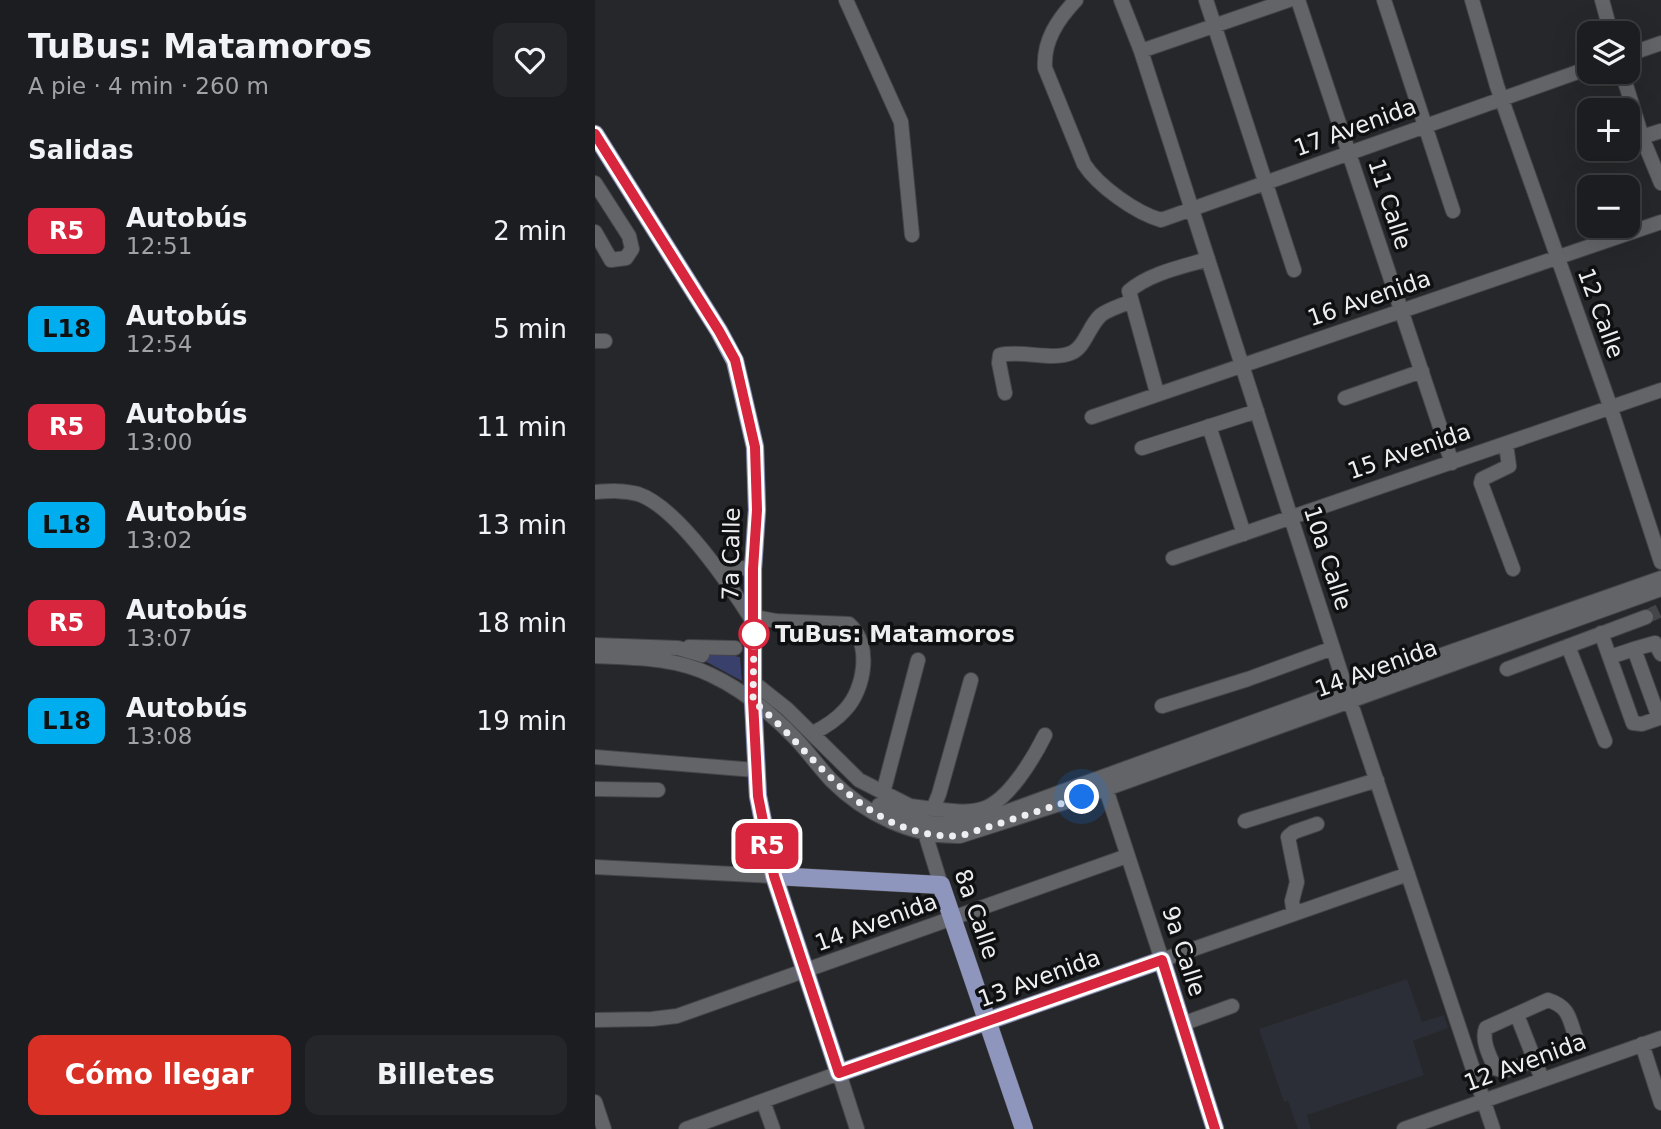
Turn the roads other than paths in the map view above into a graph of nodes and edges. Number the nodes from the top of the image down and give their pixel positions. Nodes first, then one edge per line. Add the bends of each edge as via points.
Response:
1 (846, 0) edge
2 (1076, 0) edge
3 (1121, 0) edge
4 (1206, 0) edge
5 (1289, 0) edge
6 (1298, 0) edge
7 (1384, 0) edge
8 (1472, 0) edge
9 (1602, 0) edge
10 (1608, 21) edge
11 (1216, 26) junction
12 (1661, 43) edge
13 (1640, 50) edge
14 (1141, 51) junction
15 (1577, 72) edge
16 (1626, 84) edge
17 (1501, 98) junction
18 (1427, 125) junction
19 (1661, 131) edge
20 (595, 134) edge
21 (1642, 137) junction
22 (1349, 152) junction
23 (595, 183) edge
24 (1661, 183) edge
25 (1266, 184) junction
26 (1193, 210) junction
27 (1453, 211) dead end
28 (1661, 222) edge
29 (595, 232) edge
30 (912, 235) dead end
31 (1557, 258) junction
32 (1208, 259) junction
33 (1294, 270) dead end
34 (1130, 296) junction
35 (1402, 312) junction
36 (1242, 365) junction
37 (1422, 371) junction
38 (1661, 390) edge
39 (1005, 393) dead end
40 (1157, 393) junction
41 (1345, 398) dead end
42 (1611, 408) junction
43 (1257, 411) junction
44 (1092, 417) dead end
45 (1209, 426) junction
46 (1506, 444) junction
47 (1142, 448) dead end
48 (1452, 463) junction
49 (595, 492) edge
50 (1291, 517) junction
51 (1244, 534) junction
52 (1173, 558) dead end
53 (1660, 558) edge
54 (717, 566) junction
55 (753, 569) junction
56 (1513, 569) dead end
57 (1661, 578) edge
58 (1661, 589) edge
59 (1646, 617) tunnel mouth
60 (754, 620) junction
61 (1601, 633) junction
62 (595, 645) edge
63 (1568, 646) junction
64 (678, 648) junction
65 (735, 648) dead end
66 (1333, 648) junction
67 (1634, 649) junction
68 (1661, 654) edge
69 (702, 655) dead end
70 (595, 656) edge
71 (1610, 657) junction
72 (918, 660) dead end
73 (1507, 668) dead end
74 (971, 680) dead end
75 (754, 690) junction
76 (1348, 695) junction
77 (1162, 706) dead end
78 (1660, 717) edge
79 (813, 733) junction
80 (1045, 735) dead end
81 (1605, 741) dead end
82 (595, 757) edge
83 (755, 770) junction
84 (1377, 780) junction
85 (595, 789) edge
86 (1106, 789) junction
87 (658, 790) dead end
88 (883, 793) junction
89 (933, 808) junction
90 (1245, 821) dead end
91 (1317, 824) dead end
92 (925, 833) junction
93 (1128, 856) junction
94 (595, 867) edge
95 (1408, 874) junction
96 (774, 876) junction
97 (941, 885) junction
98 (1294, 914) junction
99 (952, 919) junction
100 (1162, 960) junction
101 (804, 971) junction
102 (1231, 1006) dead end
103 (1517, 1015) junction
104 (595, 1020) edge
105 (988, 1023) junction
106 (1182, 1024) junction
107 (1661, 1038) edge
108 (1642, 1044) junction
109 (1534, 1060) junction
110 (839, 1073) junction
111 (1542, 1079) junction
112 (763, 1101) junction
113 (1483, 1101) junction
114 (595, 1102) edge
115 (1661, 1103) edge
116 (604, 1129) edge
117 (686, 1129) edge
118 (773, 1129) edge
119 (857, 1129) edge
120 (1024, 1129) edge
121 (1215, 1129) edge
122 (1404, 1129) edge
123 (1493, 1129) edge

1 - 30 street via 901,122
2 - 26 street, 17 Avenida via 1048,40 1044,55 1045,68 1084,164 1100,184 1148,216 1161,220
3 - 14 street, 10a Calle
4 - 11 street
5 - 11 street
6 - 22 street, 11 Calle
7 - 18 street
8 - 17 street, 12 Calle
9 - 10 street
11 - 14 street
11 - 25 street
12 - 13 street
14 - 26 street, 10a Calle
15 - 17 street, 17 Avenida
16 - 21 street
17 - 18 street, 17 Avenida
17 - 31 street, 12 Calle
18 - 22 street, 17 Avenida
18 - 27 street
19 - 21 street
20 - 55 main road, 7a Calle via 735,360 755,447
21 - 24 street
22 - 25 street, 17 Avenida
22 - 35 street, 11 Calle
23 - 29 street via 629,236 632,249 626,258 611,260
25 - 26 street, 17 Avenida
25 - 33 street
26 - 32 street, 10a Calle
28 - 31 street, 16 Avenida
31 - 35 street, 16 Avenida
31 - 42 street, 12 Calle
32 - 34 street via 1137,284
32 - 36 street, 10a Calle
34 - 39 street via 1102,314 1071,353 1000,355
34 - 40 street
35 - 36 street, 16 Avenida
35 - 37 street, 11 Calle
36 - 40 street, 16 Avenida
36 - 43 street, 10a Calle
37 - 41 street
37 - 48 street, 11 Calle
38 - 42 street, 15 Avenida
40 - 44 street, 16 Avenida
42 - 46 street, 15 Avenida
42 - 53 street, 12 Calle
43 - 45 street
43 - 50 street, 10a Calle
45 - 47 street
45 - 51 street
46 - 48 street, 15 Avenida
46 - 56 street via 1509,466 1481,483
48 - 50 street, 15 Avenida
49 - 54 street via 641,495 674,520
50 - 51 street, 15 Avenida
50 - 66 street, 10a Calle
51 - 52 street, 15 Avenida
54 - 55 street
54 - 60 street
55 - 60 main road, 7a Calle
57 - 76 street, 14 Avenida
58 - 76 street, 14 Avenida
59 - 61 street
60 - 75 main road, 7a Calle
60 - 79 street via 849,624 861,639 859,685 845,711
61 - 63 street
61 - 71 street
62 - 64 street
63 - 73 street
63 - 81 street
64 - 65 street
64 - 69 street
66 - 76 street, 10a Calle
66 - 77 street
67 - 68 street via 1655,643
67 - 71 street
67 - 78 street
70 - 75 street via 659,659
71 - 78 street via 1633,723
72 - 88 street
74 - 89 street
75 - 76 street via 866,798 912,819 950,824 984,820
75 - 79 street via 787,709
75 - 83 main road, 7a Calle
75 - 92 street, 14 Avenida via 832,780 866,809
76 - 84 street, 10a Calle
76 - 86 street, 14 Avenida
79 - 88 street via 846,769
80 - 89 street via 1021,776 985,809
82 - 83 street
83 - 96 main road, 7a Calle
84 - 90 street
84 - 95 street, 10a Calle
85 - 87 street
86 - 92 street, 14 Avenida via 960,836
86 - 93 street, 9a Calle
88 - 89 street via 910,806
91 - 98 street via 1287,838 1297,882
92 - 97 street, 8a Calle
93 - 99 street, 14 Avenida
93 - 100 street, 9a Calle
94 - 96 street
95 - 98 street, 13 Avenida
95 - 113 street, 10a Calle
96 - 97 main road
96 - 101 main road, 7a Calle
97 - 99 main road, 8a Calle
98 - 100 street, 13 Avenida
99 - 101 street, 14 Avenida
99 - 105 main road, 8a Calle
100 - 105 main road, 13 Avenida
100 - 106 main road, 9a Calle
101 - 104 street, 14 Avenida via 677,1016
101 - 110 main road, 7a Calle
102 - 106 street
103 - 109 street
103 - 109 street via 1483,1033 1492,1062 1504,1071
103 - 109 street via 1548,1000 1567,1012 1576,1038 1571,1048
105 - 110 main road, 13 Avenida
105 - 120 main road, 8a Calle
106 - 121 main road, 9a Calle
107 - 108 street, 12 Avenida
108 - 111 street, 12 Avenida
108 - 115 street
109 - 111 street
110 - 112 street, 13 Avenida
110 - 119 street, 7a Calle
111 - 113 street, 12 Avenida
112 - 117 street, 13 Avenida
112 - 118 street
113 - 122 street, 12 Avenida
113 - 123 street, 10a Calle
114 - 116 street

